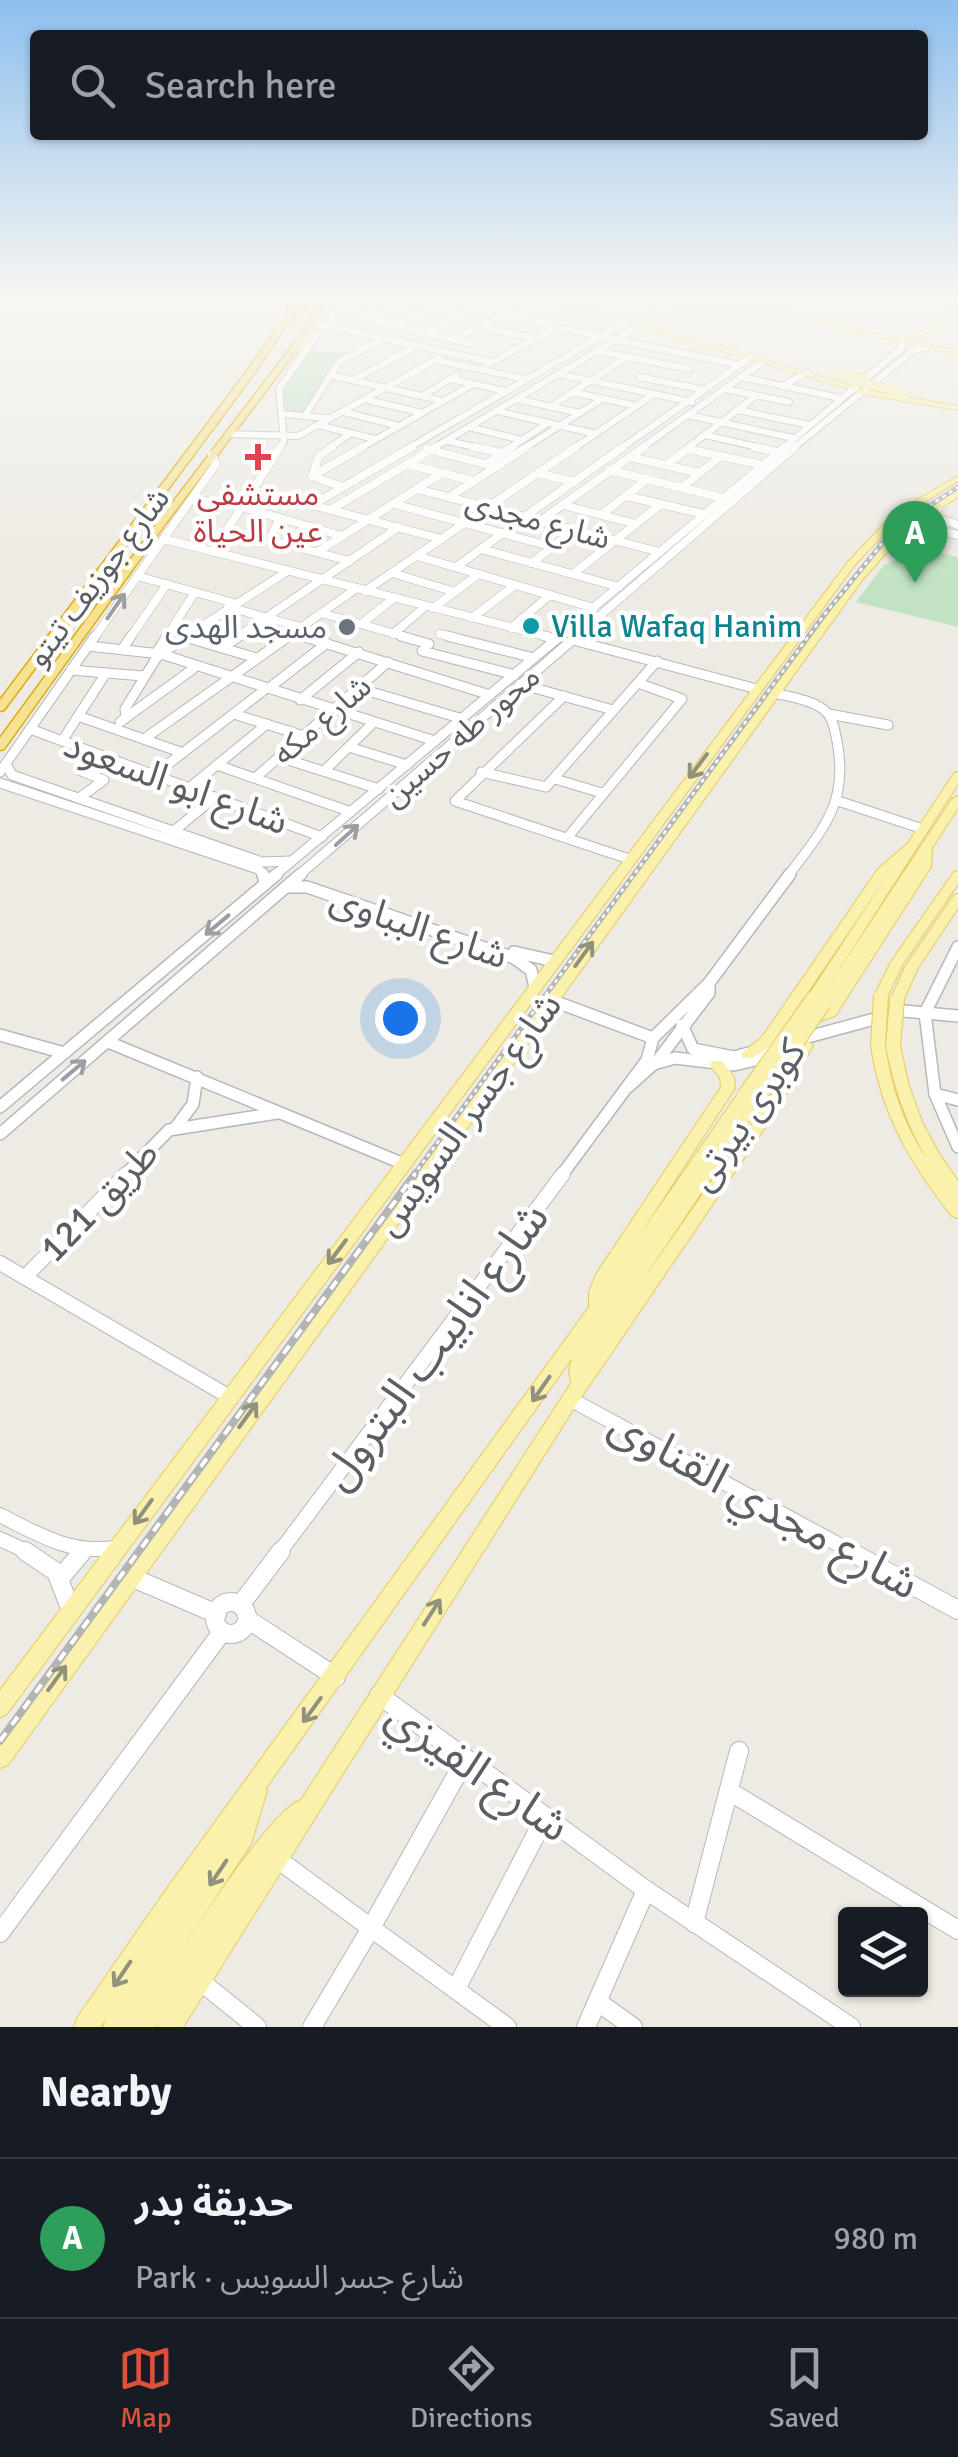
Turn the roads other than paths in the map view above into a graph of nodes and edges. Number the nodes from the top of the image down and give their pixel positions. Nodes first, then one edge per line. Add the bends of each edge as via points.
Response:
1 (236, 393) edge
2 (259, 393) edge
3 (279, 393) edge
4 (319, 393) edge
5 (377, 393) edge
6 (379, 393) edge
7 (407, 393) edge
8 (428, 393) edge
9 (457, 393) edge
10 (503, 393) edge
11 (528, 393) edge
12 (571, 393) edge
13 (575, 393) edge
14 (646, 393) edge
15 (701, 393) edge
16 (720, 393) edge
17 (741, 393) edge
18 (800, 393) edge
19 (815, 393) edge
20 (850, 393) edge
21 (853, 393) edge
22 (897, 393) edge
23 (897, 393) edge
24 (654, 394) junction
25 (422, 396) junction
26 (756, 396) junction
27 (840, 398) junction
28 (602, 399) junction
29 (368, 400) junction
30 (516, 400) junction
31 (443, 401) junction
32 (688, 402) junction
33 (789, 402) junction
34 (702, 405) junction
35 (958, 405) edge
36 (637, 406) junction
37 (550, 407) junction
38 (738, 410) junction
39 (497, 411) junction
40 (344, 412) junction
41 (422, 412) junction
42 (674, 412) junction
43 (282, 414) junction
44 (306, 414) junction
45 (580, 414) junction
46 (688, 415) junction
47 (772, 417) junction
48 (326, 418) junction
49 (412, 418) junction
50 (614, 422) junction
51 (722, 422) junction
52 (548, 423) junction
53 (316, 425) junction
54 (808, 425) junction
55 (399, 426) junction
56 (446, 426) junction
57 (560, 426) junction
58 (470, 427) junction
59 (648, 430) junction
60 (351, 433) junction
61 (228, 434) junction
62 (596, 434) junction
63 (705, 435) junction
64 (288, 437) junction
65 (793, 438) junction
66 (376, 440) junction
67 (447, 440) junction
68 (522, 440) junction
69 (413, 446) junction
70 (688, 448) junction
71 (431, 450) junction
72 (777, 452) junction
73 (502, 453) junction
74 (212, 454) junction
75 (721, 456) junction
76 (630, 457) junction
77 (337, 462) junction
78 (408, 464) junction
79 (486, 464) junction
80 (666, 465) junction
81 (762, 465) junction
82 (497, 466) junction
83 (595, 467) junction
84 (372, 470) junction
85 (610, 471) junction
86 (442, 473) junction
87 (538, 473) junction
88 (700, 473) junction
89 (312, 476) junction
90 (958, 478) edge
91 (744, 479) junction
92 (646, 480) junction
93 (474, 481) junction
94 (574, 482) junction
95 (757, 482) junction
96 (343, 487) junction
97 (258, 488) junction
98 (682, 488) junction
99 (417, 489) junction
100 (280, 494) junction
101 (958, 494) edge
102 (626, 496) junction
103 (449, 497) junction
104 (723, 498) junction
105 (192, 500) junction
106 (314, 504) junction
107 (394, 504) junction
108 (661, 504) junction
109 (940, 504) junction
110 (243, 505) junction
111 (562, 505) junction
112 (488, 507) junction
113 (332, 509) junction
114 (704, 514) junction
115 (601, 515) junction
116 (524, 517) junction
117 (280, 518) junction
118 (369, 519) junction
119 (540, 521) junction
120 (941, 521) junction
121 (465, 523) junction
122 (636, 524) junction
123 (399, 527) junction
124 (928, 528) junction
125 (958, 529) edge
126 (574, 530) junction
127 (902, 530) junction
128 (503, 533) junction
129 (342, 536) junction
130 (442, 539) junction
131 (164, 540) junction
132 (615, 540) junction
133 (289, 545) junction
134 (553, 547) junction
135 (481, 549) junction
136 (213, 552) junction
137 (317, 552) junction
138 (660, 552) junction
139 (417, 556) junction
140 (350, 561) junction
141 (532, 563) junction
142 (262, 564) junction
143 (456, 567) junction
144 (288, 571) junction
145 (392, 573) junction
146 (479, 574) junction
147 (573, 574) junction
148 (844, 574) junction
149 (138, 576) junction
150 (860, 577) junction
151 (322, 580) junction
152 (167, 584) junction
153 (515, 585) junction
154 (619, 587) junction
155 (361, 590) junction
156 (195, 592) junction
157 (455, 592) junction
158 (550, 595) junction
159 (394, 598) junction
160 (231, 605) junction
161 (429, 607) junction
162 (594, 608) junction
163 (321, 613) junction
164 (467, 616) junction
165 (266, 618) junction
166 (361, 624) junction
167 (511, 628) junction
168 (83, 630) junction
169 (100, 630) junction
170 (297, 630) junction
171 (393, 634) junction
172 (440, 634) junction
173 (185, 636) junction
174 (556, 639) junction
175 (573, 640) junction
176 (327, 643) junction
177 (88, 646) junction
178 (425, 647) junction
179 (123, 648) junction
180 (222, 648) junction
181 (358, 652) junction
182 (157, 655) junction
183 (256, 658) junction
184 (534, 658) junction
185 (657, 661) junction
186 (388, 662) junction
187 (194, 669) junction
188 (402, 669) junction
189 (772, 669) junction
190 (71, 670) junction
191 (106, 673) junction
192 (790, 674) junction
193 (143, 676) junction
194 (229, 677) junction
195 (517, 680) junction
196 (638, 683) junction
197 (358, 688) junction
198 (266, 690) junction
199 (768, 693) junction
200 (490, 696) junction
201 (564, 696) junction
202 (300, 700) junction
203 (0, 708) edge
204 (333, 710) junction
205 (614, 710) junction
206 (234, 714) junction
207 (78, 716) junction
208 (832, 716) junction
209 (126, 718) junction
210 (462, 719) junction
211 (266, 724) junction
212 (371, 725) junction
213 (888, 726) dead end
214 (112, 728) junction
215 (30, 729) junction
216 (304, 736) junction
217 (144, 739) junction
218 (62, 741) junction
219 (434, 743) junction
220 (0, 746) edge
221 (349, 747) junction
222 (183, 753) junction
223 (280, 757) junction
224 (216, 765) junction
225 (407, 765) junction
226 (3, 768) edge
227 (81, 771) dead end
228 (324, 771) junction
229 (481, 772) junction
230 (154, 774) junction
231 (958, 776) edge
232 (255, 778) junction
233 (554, 779) junction
234 (0, 783) edge
235 (189, 788) junction
236 (379, 788) junction
237 (602, 794) junction
238 (215, 797) junction
239 (958, 799) edge
240 (838, 801) junction
241 (83, 803) junction
242 (958, 808) edge
243 (351, 812) junction
244 (946, 818) junction
245 (924, 829) junction
246 (170, 834) junction
247 (322, 837) junction
248 (567, 838) junction
249 (920, 846) junction
250 (634, 853) junction
251 (657, 856) junction
252 (295, 860) junction
253 (305, 873) junction
254 (958, 875) edge
255 (265, 884) junction
256 (288, 887) junction
257 (958, 898) edge
258 (404, 917) junction
259 (488, 946) junction
260 (958, 946) edge
261 (554, 961) junction
262 (952, 968) edge
263 (161, 972) junction
264 (180, 980) junction
265 (709, 983) junction
266 (536, 986) junction
267 (551, 1000) junction
268 (792, 1005) junction
269 (925, 1014) junction
270 (958, 1016) edge
271 (682, 1025) junction
272 (0, 1035) edge
273 (653, 1038) junction
274 (108, 1042) junction
275 (806, 1045) junction
276 (886, 1046) junction
277 (64, 1053) junction
278 (748, 1054) junction
279 (650, 1064) junction
280 (717, 1065) junction
281 (196, 1077) junction
282 (628, 1087) junction
283 (934, 1094) junction
284 (750, 1098) junction
285 (958, 1100) edge
286 (0, 1107) edge
287 (278, 1113) junction
288 (176, 1127) junction
289 (0, 1134) edge
290 (958, 1147) edge
291 (404, 1164) junction
292 (389, 1183) junction
293 (411, 1191) junction
294 (958, 1192) edge
295 (372, 1206) junction
296 (958, 1212) edge
297 (394, 1215) junction
298 (0, 1263) edge
299 (25, 1277) junction
300 (575, 1391) junction
301 (228, 1396) junction
302 (0, 1514) edge
303 (0, 1539) edge
304 (118, 1547) junction
305 (82, 1552) junction
306 (62, 1576) junction
307 (131, 1577) junction
308 (71, 1610) junction
309 (958, 1610) edge
310 (244, 1612) junction
311 (219, 1623) junction
312 (336, 1677) junction
313 (380, 1694) junction
314 (0, 1707) edge
315 (738, 1751) dead end
316 (0, 1757) edge
317 (465, 1760) junction
318 (257, 1786) junction
319 (729, 1791) junction
320 (308, 1805) junction
321 (545, 1818) junction
322 (276, 1858) junction
323 (646, 1890) junction
324 (694, 1923) junction
325 (371, 1928) junction
326 (958, 1930) edge
327 (0, 1933) edge
328 (199, 1980) junction
329 (456, 1990) junction
330 (598, 2002) junction
331 (848, 2026) edge
332 (86, 2027) edge
333 (115, 2027) edge
334 (141, 2027) edge
335 (169, 2027) edge
336 (257, 2027) edge
337 (312, 2027) edge
338 (506, 2027) edge
339 (586, 2027) edge
340 (633, 2027) edge

1 - 203 highway, شارع جوزيف تيتو
2 - 61 highway, شارع جوزيف تيتو
3 - 43 street
4 - 44 street
5 - 48 street
6 - 29 street
7 - 25 street
8 - 25 street
9 - 31 street
10 - 56 street
11 - 30 street
12 - 37 street
13 - 28 street
14 - 24 street
15 - 32 street
16 - 34 street
17 - 26 street
18 - 33 street
19 - 27 street
20 - 27 street, محور طه حسين
21 - 95 street, محور طه حسين
22 - 35 main road, bridge
23 - 35 main road
24 - 32 street
24 - 36 street
25 - 31 street
26 - 33 street
26 - 38 street
27 - 54 street, محور طه حسين
28 - 36 street
28 - 45 street
29 - 40 street
29 - 41 street
30 - 37 street
30 - 39 street
31 - 41 street
32 - 34 street
32 - 42 street
33 - 47 street
34 - 46 street
36 - 50 street
37 - 45 street
38 - 47 street
38 - 51 street
39 - 52 street
39 - 58 street
40 - 53 street
40 - 55 street
41 - 49 street
42 - 46 street
42 - 59 street
43 - 44 street
43 - 64 street
44 - 48 street
45 - 57 street
46 - 51 street
46 - 76 street
47 - 54 street
48 - 53 street
49 - 55 street
49 - 56 street
50 - 59 street
50 - 62 street
51 - 63 street
51 - 65 street
52 - 57 street
52 - 68 street
53 - 60 street
53 - 64 street
54 - 65 street, محور طه حسين
55 - 66 street
56 - 69 street
57 - 62 street
57 - 82 street
58 - 67 street
58 - 68 street
59 - 83 street
60 - 66 street
60 - 89 street via 319,456
61 - 64 street
61 - 74 highway, شارع جوزيف تيتو
62 - 87 street
63 - 70 street
63 - 72 street
64 - 97 street
65 - 72 street, محور طه حسين
66 - 77 street
67 - 71 street
67 - 73 street
68 - 73 street
69 - 71 street
69 - 84 street
70 - 75 street
70 - 80 street
71 - 78 street
71 - 79 street
72 - 81 street, محور طه حسين
73 - 79 street
74 - 105 street via 216,464
74 - 168 highway, شارع جوزيف تيتو
75 - 81 street
75 - 88 street
76 - 80 street
76 - 85 street
77 - 84 street
77 - 89 street
78 - 86 street
78 - 113 street
79 - 82 street
80 - 88 street
81 - 91 street, محور طه حسين
82 - 93 street
83 - 85 street
83 - 94 street
84 - 96 street
85 - 92 street
85 - 111 street
86 - 93 street
86 - 99 street
87 - 94 street
87 - 112 street
88 - 98 street
89 - 96 street
90 - 148 main road, شارع جسر السويس via 890,522
91 - 95 street
91 - 104 street, محور طه حسين
92 - 98 street
92 - 102 street
93 - 103 street
94 - 116 street
95 - 175 street, محور طه حسين
96 - 106 street
97 - 100 street
97 - 100 street
97 - 110 street
98 - 104 street
99 - 103 street, شارع مجدى
99 - 107 street
100 - 106 street
101 - 109 main road, شارع جسر السويس
102 - 108 street
102 - 115 street
103 - 112 street, شارع مجدى
104 - 114 street, محور طه حسين
105 - 110 street
105 - 131 street
106 - 113 street
107 - 118 street
107 - 121 street
108 - 114 street
108 - 122 street
109 - 120 street via 932,514
109 - 127 main road, شارع جسر السويس
110 - 117 street
110 - 136 street
111 - 115 street
111 - 119 street
112 - 116 street, شارع مجدى
112 - 121 street
113 - 118 street
114 - 138 street, محور طه حسين
115 - 122 street
116 - 119 street, شارع مجدى
117 - 129 street
117 - 133 street via 270,538
118 - 123 street
118 - 129 street
119 - 126 street, شارع مجدى
120 - 124 street via 927,522
120 - 125 street
121 - 128 street
121 - 130 street
122 - 132 street
123 - 130 street
123 - 140 street
124 - 125 street
124 - 127 street
126 - 132 street, شارع مجدى
126 - 134 street
127 - 150 main road, شارع جسر السويس
128 - 134 street
128 - 135 street
129 - 137 street
130 - 139 street
131 - 136 street
131 - 149 street
132 - 138 street, شارع مجدى
132 - 147 street
133 - 137 street
133 - 142 street
134 - 141 street
135 - 141 street
135 - 143 street
136 - 142 street
137 - 140 street
138 - 154 street, محور طه حسين
139 - 143 street
139 - 145 street
140 - 151 street
141 - 147 street
142 - 144 street
143 - 146 street
144 - 151 street
144 - 160 street
145 - 155 street
145 - 157 street
146 - 153 street
146 - 157 street
147 - 154 street
148 - 150 main road
148 - 189 main road, شارع جسر السويس
149 - 152 street
169 -> 149 street
150 - 192 main road, شارع جسر السويس
151 - 155 street
151 - 165 street
152 - 156 street
152 - 179 street
153 - 158 street
153 - 164 street
154 - 162 street, محور طه حسين
155 - 159 street
155 - 163 street
156 - 160 street
156 - 182 street
157 - 161 street
158 - 162 street
158 - 167 street
159 - 161 street
159 - 166 street
160 - 165 street
160 - 173 street
161 - 164 street
161 - 171 street
162 - 174 street, محور طه حسين
163 - 166 street
163 - 170 street
164 - 167 street
164 - 172 street
165 - 170 street
165 - 180 street
166 - 171 street
167 - 174 street
168 - 169 highway
168 - 220 highway, شارع جوزيف تيتو
169 - 177 street
170 - 176 street
170 - 183 street
171 - 178 street
172 - 178 street
172 - 184 street
173 - 180 street
173 - 182 street
174 - 184 street, محور طه حسين
175 - 185 street
175 - 195 street, محور طه حسين
176 - 181 street
176 - 198 street
177 - 179 street
177 - 190 street
178 - 188 street
178 - 195 street
179 - 182 street
180 - 183 street
181 - 186 street
181 - 202 street
182 - 187 street
182 - 193 street
182 - 194 street
183 - 194 street
184 - 195 street, محور طه حسين
185 - 196 street
185 - 199 street
186 - 188 street
186 - 197 street, شارع مكه
187 - 194 street
187 - 209 street
188 - 200 street
189 - 192 main road
189 - 199 main road, شارع جسر السويس
190 - 191 street
190 - 215 street
191 - 193 street
191 - 207 street
192 - 199 main road, شارع جسر السويس
193 - 209 street
194 - 198 street
194 - 217 street
195 - 200 street, محور طه حسين
195 - 201 street
253 -> 195 street, محور طه حسين
196 - 205 street
196 - 237 street via 682,699
197 - 204 street, شارع مكه
197 - 210 street
198 - 202 street
198 - 206 street
199 - 208 street
199 -> 250 main road, شارع جسر السويس
199 - 251 main road, شارع جسر السويس
200 - 210 street, محور طه حسين
201 - 205 street
201 - 229 street
202 - 204 street
204 - 212 street
204 - 216 street, شارع مكه
204 - 219 street
205 - 233 street
206 - 211 street
206 - 222 street
207 - 214 street
207 - 218 street
208 - 213 street
208 - 240 street via 842,768
209 - 214 street
210 - 219 street, محور طه حسين
211 - 216 street
211 - 224 street
212 - 219 street
212 - 221 street
214 - 217 street
215 - 218 street, شارع ابو السعود
215 - 226 street
216 - 223 street, شارع مكه
217 - 222 street
218 - 230 street, شارع ابو السعود
219 - 225 street, محور طه حسين
221 - 225 street
221 - 228 street
222 - 230 street
223 - 228 street
223 - 232 street, شارع مكه
224 - 232 street
224 - 235 street
225 - 236 street, محور طه حسين
226 - 241 street
227 - 241 street via 104,780
228 - 236 street
229 - 233 street via 542,789
229 - 248 street via 456,797 460,805
230 - 235 street, شارع ابو السعود
231 - 245 main road
232 - 243 street
233 - 237 street
234 - 241 street
235 - 238 street, شارع ابو السعود
236 - 243 street, محور طه حسين
237 - 248 street
238 - 246 street
238 - 247 street, شارع ابو السعود
239 - 244 main road
240 - 245 street
240 - 265 street
241 - 246 street
242 - 244 main road
243 - 247 street, محور طه حسين
244 - 249 main road
245 - 249 main road
246 - 252 street via 269,864
246 - 255 street via 258,870
247 - 252 street, محور طه حسين
248 - 250 street
249 - 268 main road via 886,866
249 - 268 main road via 925,867 830,1013 807,1016
249 - 284 main road, كوبرى بيرتى, bridge
250 - 251 main road
250 - 261 main road, شارع جسر السويس
267 -> 251 main road, شارع جسر السويس
252 - 255 street, محور طه حسين
253 - 256 street, محور طه حسين
253 - 258 street, شارع البباوى
254 - 276 main road, bridge via 881,996
255 -> 263 street, محور طه حسين
256 - 258 street, شارع البباوى
256 - 264 street, محور طه حسين
257 - 276 main road, bridge via 907,974
258 - 259 street, شارع البباوى
259 - 261 street, شارع البباوى
259 - 266 street, شارع البباوى via 524,963
260 - 262 street
261 - 266 main road, شارع جسر السويس
262 - 269 street
263 - 264 street
263 - 277 street, محور طه حسين
264 - 274 street, محور طه حسين
265 - 271 street via 708,995
265 - 273 street
266 - 291 main road, شارع جسر السويس
267 - 273 street
267 - 293 main road, شارع جسر السويس
268 - 278 main road via 767,1041
269 - 270 street
269 - 275 street
269 - 278 street via 904,1010
269 - 283 street
271 - 278 street via 696,1050 720,1057
271 - 279 street via 674,1044
272 - 277 street
273 - 282 street
274 - 281 street
289 -> 274 street, محور طه حسين
275 - 280 street via 750,1063
275 - 284 main road
276 - 294 main road via 913,1121
276 - 296 main road via 884,1087 896,1117
277 - 286 street, محور طه حسين
279 - 280 street via 674,1058
279 - 282 street
280 - 284 main road
281 - 287 street
281 - 288 street, طريق 121 via 194,1106
282 - 310 street, شارع انابيب البترول
283 - 285 street
283 - 290 street
284 - 300 main road
284 -> 312 main road, كوبرى بيرتى
287 - 288 street, طريق 121
287 - 291 street
288 - 299 street, طريق 121
291 - 292 main road, شارع جسر السويس
292 - 293 main road via 397,1192
292 - 295 main road, شارع جسر السويس
293 - 297 main road, شارع جسر السويس
295 - 297 main road via 387,1205
295 -> 301 main road, شارع جسر السويس
307 -> 297 main road, شارع جسر السويس
298 - 299 street
299 - 301 street
300 - 309 street, شارع مجدي القناوى
313 -> 300 main road
301 -> 304 main road, شارع جسر السويس
302 - 305 street
303 - 306 street
304 - 305 street
304 - 308 main road, شارع جسر السويس
305 - 306 street
306 - 308 street
307 - 311 street
316 -> 307 main road, شارع جسر السويس
308 - 314 main road, شارع جسر السويس
310 - 311 street via 227,1603
310 - 311 street via 234,1633
310 - 312 street
311 - 327 street
312 -> 318 main road, كوبرى بيرتى
313 - 317 street, شارع الفيزي
313 - 320 main road, شارع الفيزي
315 - 319 street
317 - 321 street, شارع الفيزي
317 - 325 street
318 -> 332 main road, كوبرى بيرتى
318 -> 333 main road via 243,1836
319 - 324 street
319 - 326 street
320 - 322 main road, شارع الفيزي
320 - 334 main road via 276,1834
321 - 323 street, شارع الفيزي
321 - 329 street
322 - 325 street
322 - 328 main road, شارع الفيزي
323 - 324 street, شارع الفيزي
323 - 330 street
324 - 331 street, شارع الفيزي
325 - 329 street
325 - 337 street
328 - 335 main road, شارع الفيزي
328 - 336 street
329 - 338 street
330 - 339 street
330 - 340 street

